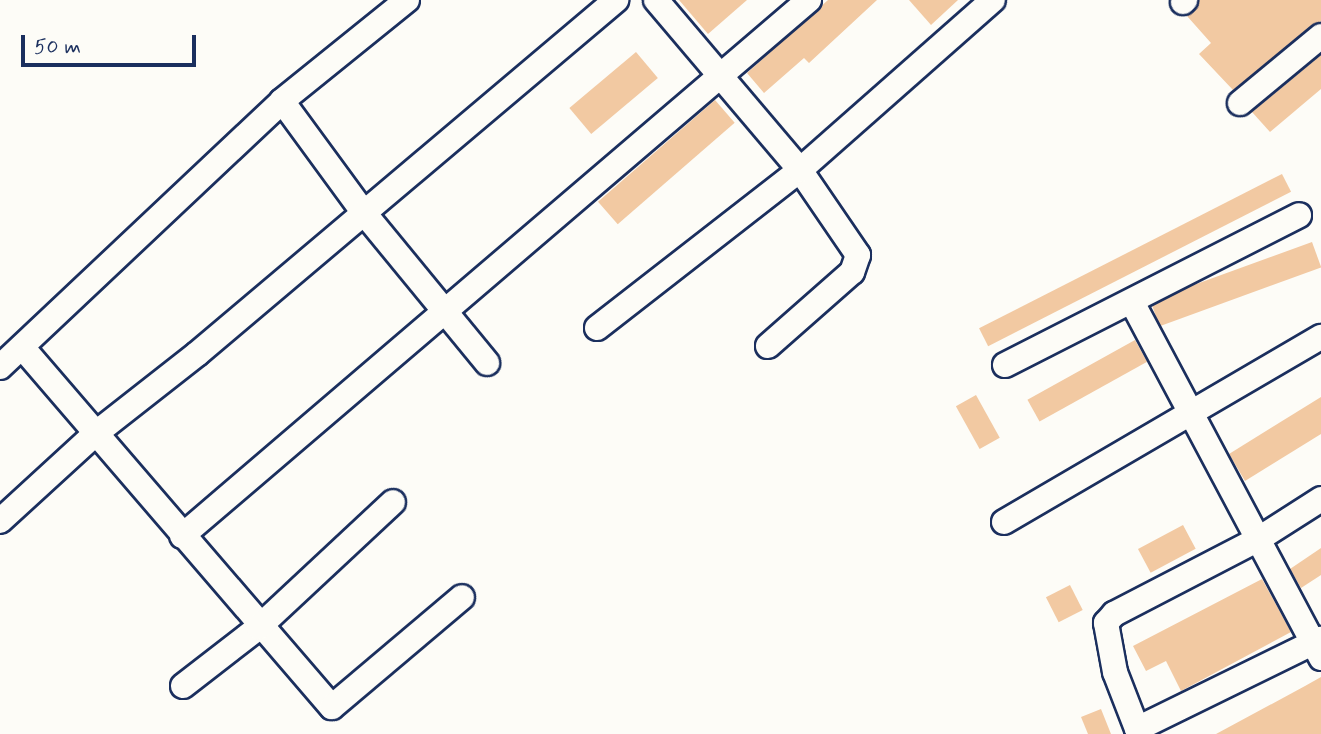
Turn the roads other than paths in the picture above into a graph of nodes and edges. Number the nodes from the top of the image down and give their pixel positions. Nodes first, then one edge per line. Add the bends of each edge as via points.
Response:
1 (407, 0) edge
2 (616, 0) edge
3 (656, 0) edge
4 (809, 0) edge
5 (993, 0) edge
6 (1321, 36) edge
7 (718, 78) junction
8 (282, 101) junction
9 (1240, 103) dead end
10 (800, 170) junction
11 (364, 213) junction
12 (1299, 215) dead end
13 (1133, 304) junction
14 (445, 310) junction
15 (597, 328) dead end
16 (1321, 337) edge
17 (768, 346) dead end
18 (22, 347) junction
19 (487, 363) dead end
20 (1005, 365) dead end
21 (0, 366) edge
22 (1192, 414) junction
23 (95, 433) junction
24 (1321, 499) edge
25 (393, 502) dead end
26 (0, 521) edge
27 (1004, 522) dead end
28 (182, 536) junction
29 (1258, 540) junction
30 (463, 597) dead end
31 (260, 627) junction
32 (1318, 647) edge
33 (183, 686) dead end
34 (1138, 732) edge

1 - 8 street
2 - 11 street
3 - 7 street
4 - 7 street
5 - 10 street
6 - 9 street
7 - 10 street
7 - 14 street
8 - 11 street
8 - 18 street
10 - 15 street
10 - 17 street via 856,249 858,263
11 - 14 street
11 - 23 street
12 - 13 street
13 - 20 street
13 - 22 street
14 - 19 street
14 - 28 street
16 - 22 street
18 - 21 street
18 - 23 street
22 - 27 street
22 - 29 street
23 - 26 street
23 - 28 street
24 - 29 street
25 - 31 street
28 - 31 street
29 - 32 street
29 - 34 street via 1114,614 1106,623 1115,672
30 - 31 street via 332,707
31 - 33 street
32 - 34 street

